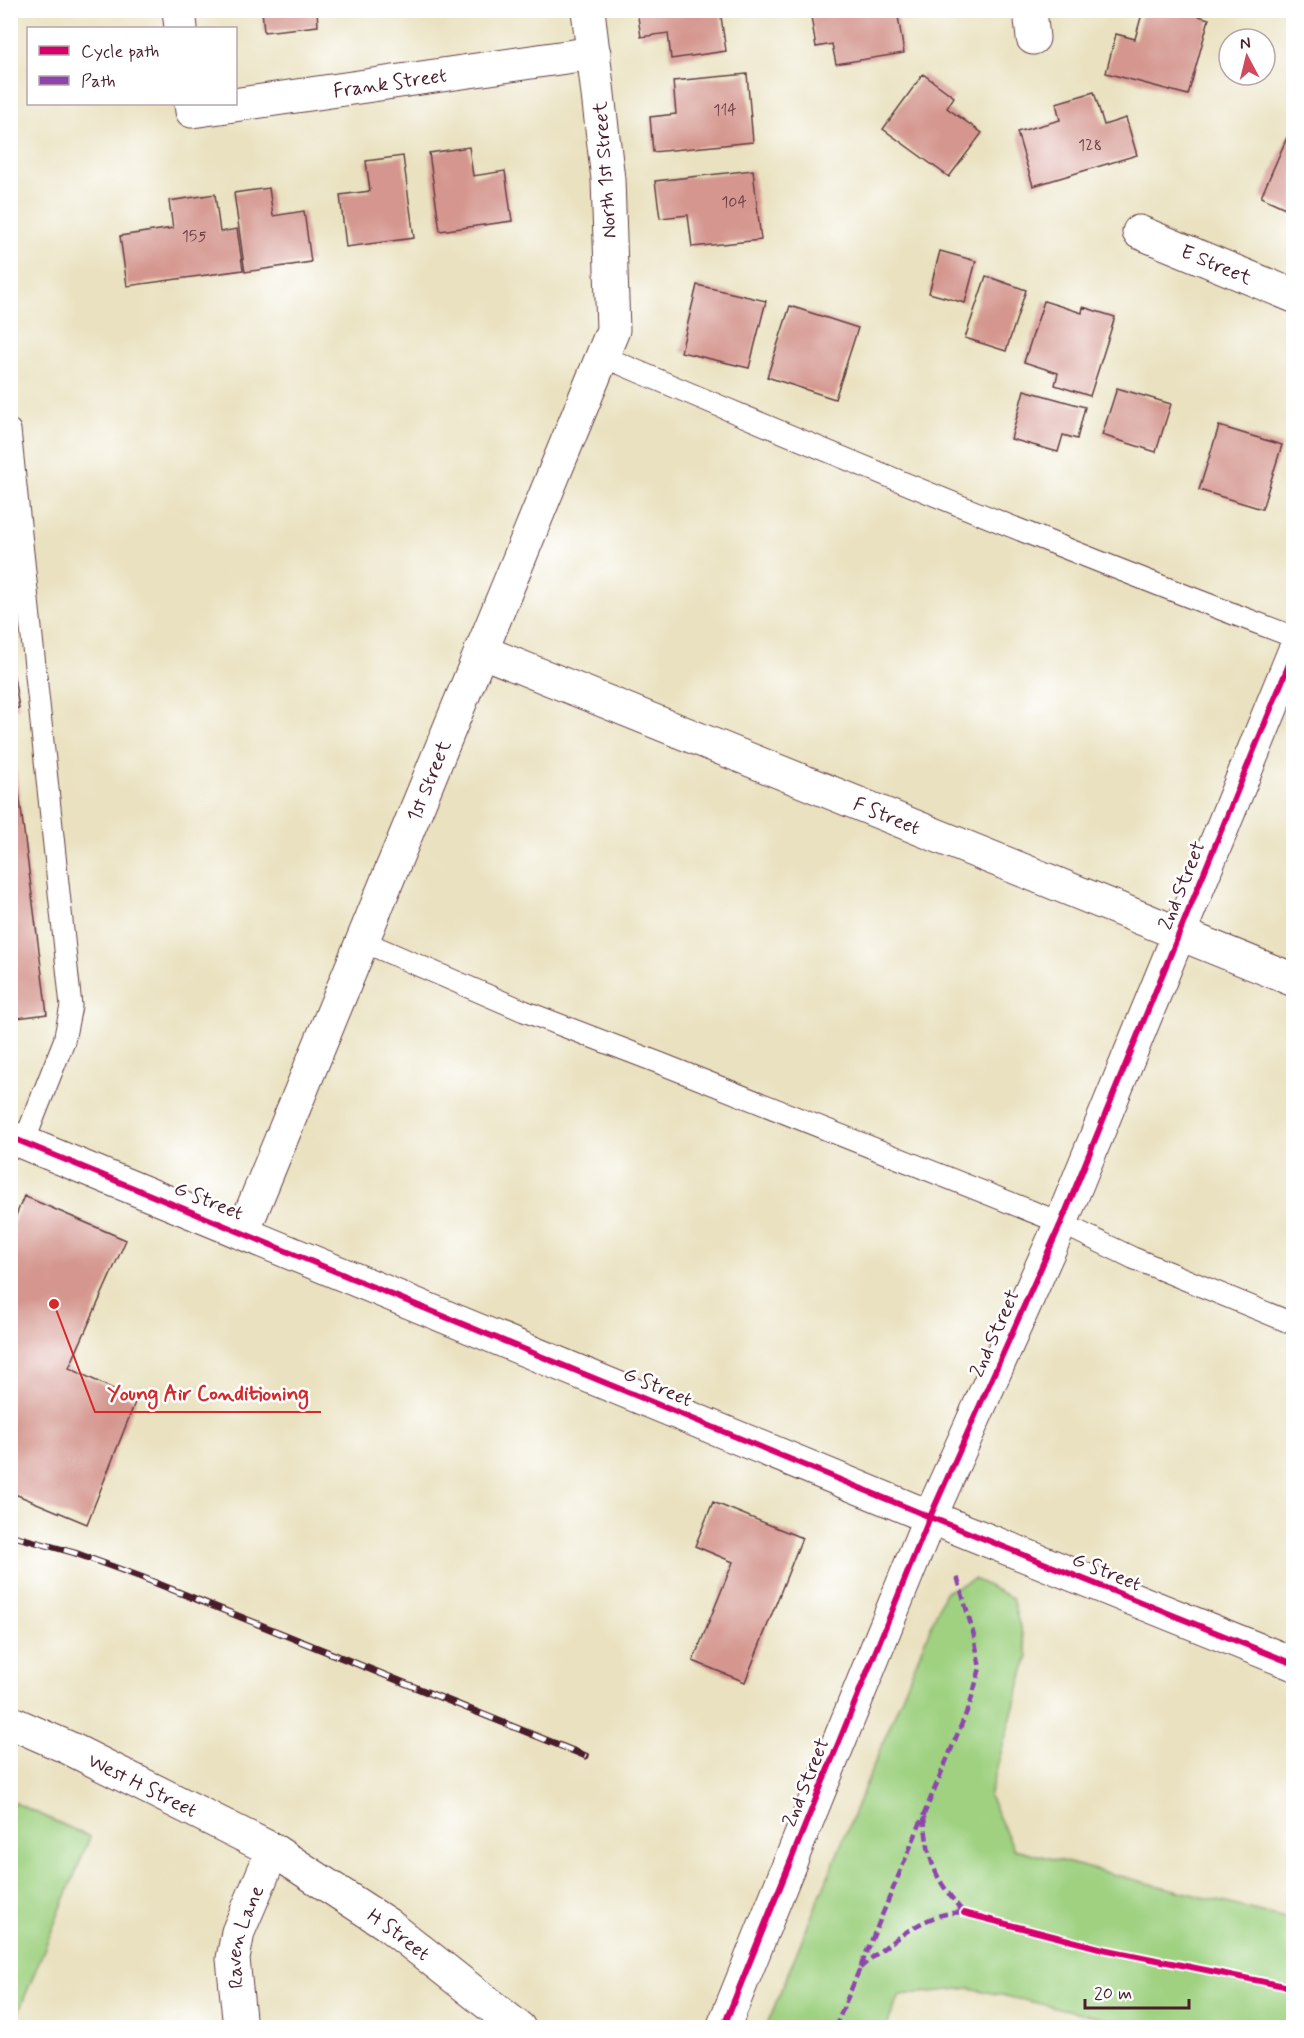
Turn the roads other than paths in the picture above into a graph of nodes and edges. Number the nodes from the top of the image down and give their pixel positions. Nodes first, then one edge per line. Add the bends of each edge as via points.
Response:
1 (179, 10) edge
2 (588, 10) edge
3 (181, 27) edge
4 (594, 53) junction
5 (191, 105) edge
6 (234, 105) edge
7 (237, 105) edge
8 (1139, 232) dead end
9 (1293, 296) edge
10 (608, 343) junction
11 (10, 430) edge
12 (1293, 637) edge
13 (482, 651) junction
14 (1293, 652) edge
15 (1180, 933) junction
16 (362, 940) junction
17 (1293, 980) edge
18 (17, 1139) edge
19 (1061, 1223) junction
20 (243, 1232) junction
21 (1293, 1324) edge
22 (930, 1517) junction
23 (1293, 1664) edge
24 (10, 1722) edge
25 (273, 1850) junction
26 (240, 2028) edge
27 (519, 2028) edge
28 (723, 2028) edge

1 - 3 street
2 - 4 street, North 1st Street
4 - 7 street, Frank Street
4 - 10 street, North 1st Street via 608,179
5 - 6 street, Frank Street via 192,111
8 - 9 street, E Street
10 - 12 lane via 790,437
10 - 13 street, 1st Street
11 - 18 lane via 71,1006 64,1041
13 - 15 street, F Street
13 - 16 street, 1st Street
14 - 15 street, 2nd Street
15 - 17 street, F Street
15 - 19 street, 2nd Street
16 - 19 lane via 524,1011
16 - 20 street, 1st Street
18 - 20 street, G Street
19 - 21 lane via 1133,1258
19 - 22 street, 2nd Street
20 - 22 street, G Street
22 - 23 street, G Street
22 - 28 street, 2nd Street
24 - 25 street, West H Street
25 - 26 street, Raven Lane via 241,1924 232,1959
25 - 27 street, H Street via 387,1924

